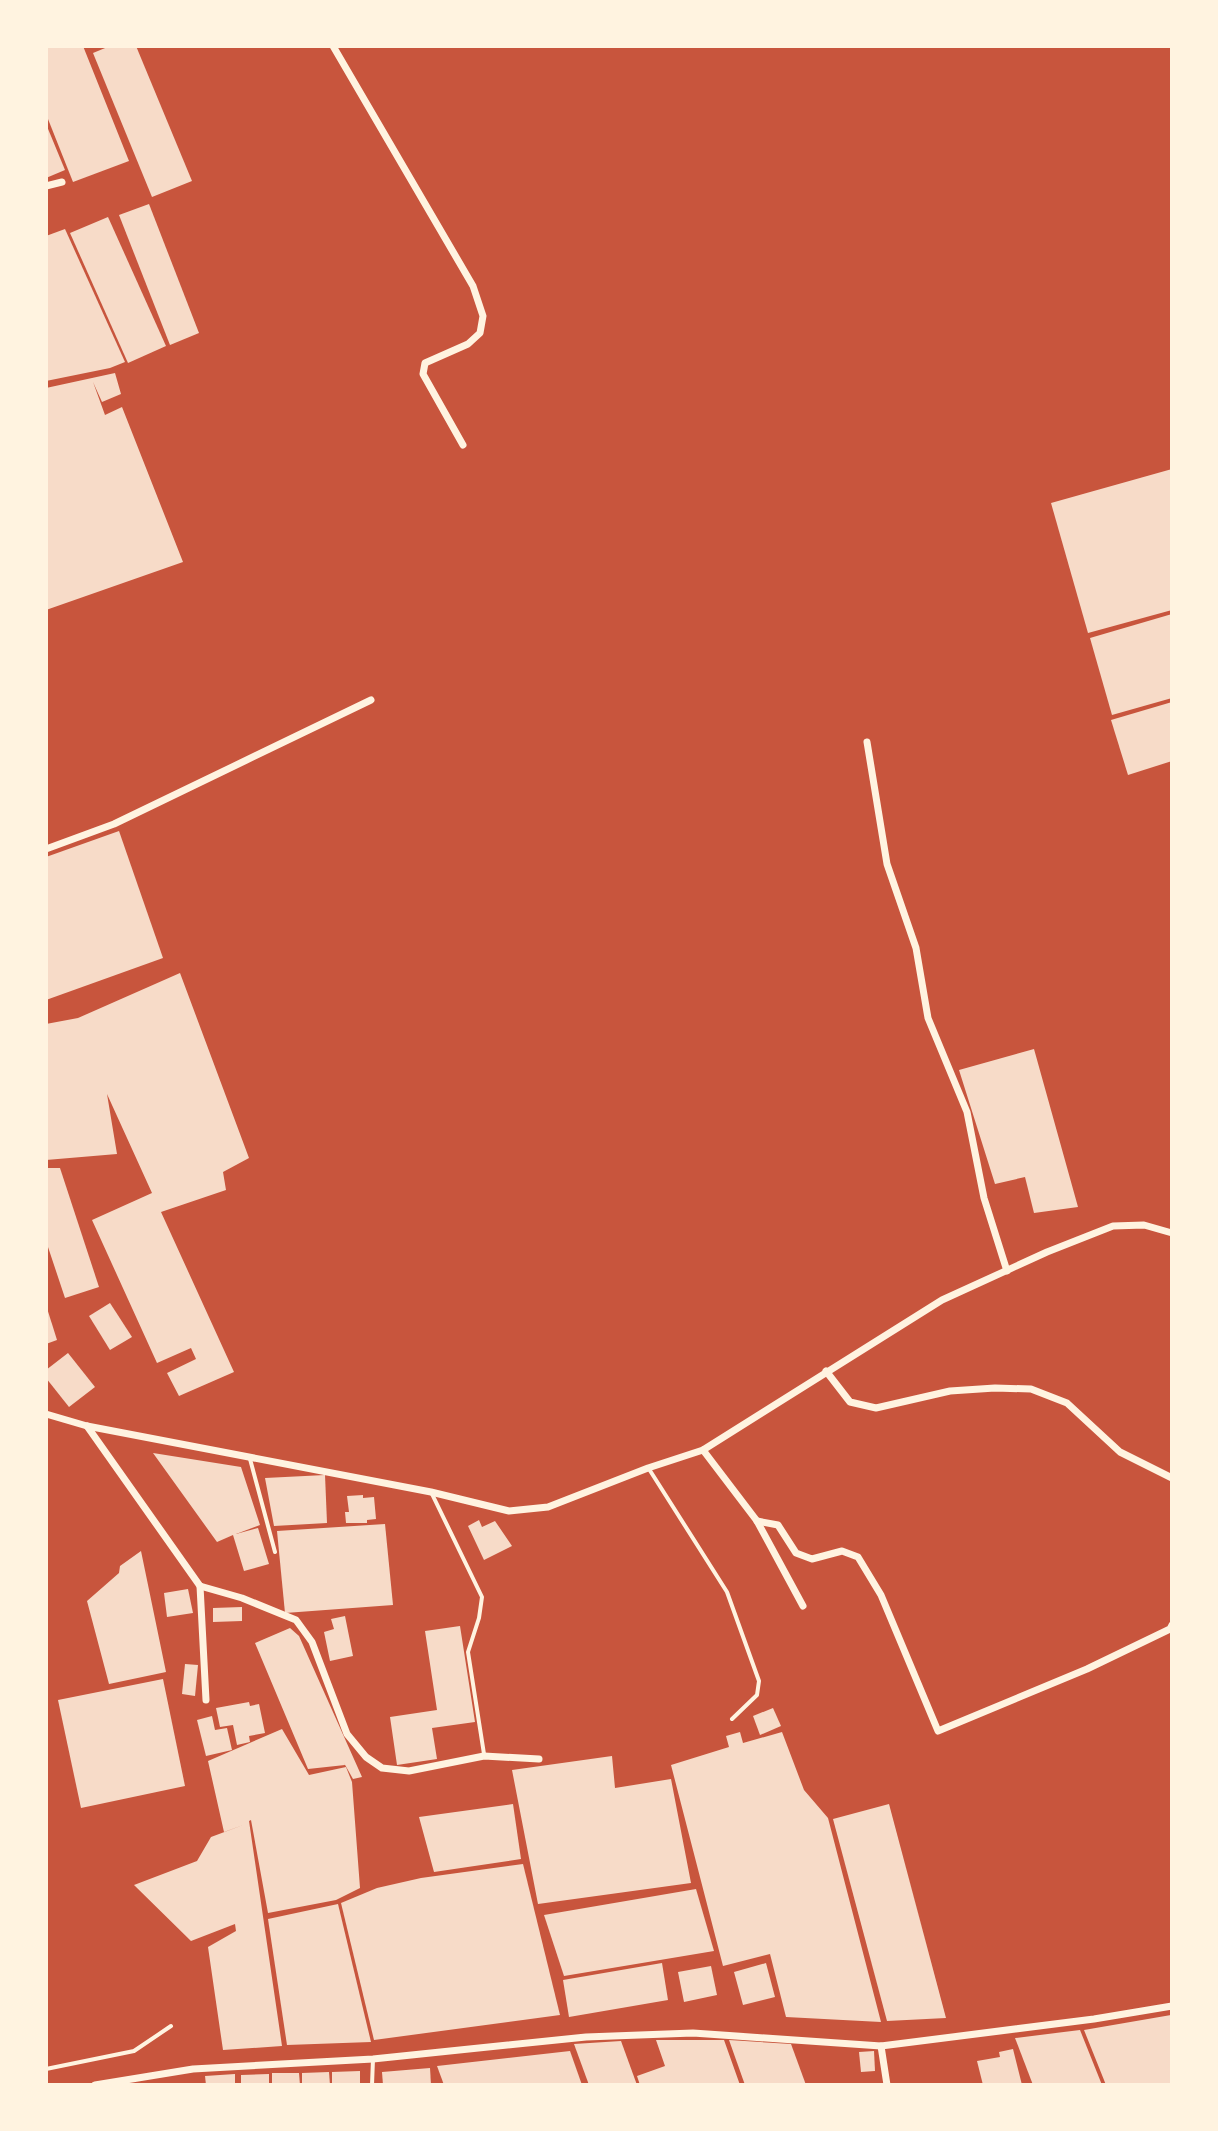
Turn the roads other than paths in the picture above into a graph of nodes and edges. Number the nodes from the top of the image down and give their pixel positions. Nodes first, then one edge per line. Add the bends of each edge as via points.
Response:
1 (333, 46) edge
2 (62, 182) dead end
3 (46, 186) edge
4 (463, 445) dead end
5 (371, 700) dead end
6 (867, 742) dead end
7 (46, 849) edge
8 (1172, 1233) edge
9 (1007, 1271) junction
10 (826, 1371) junction
11 (46, 1414) edge
12 (87, 1426) junction
13 (703, 1450) junction
14 (249, 1457) junction
15 (648, 1468) junction
16 (1172, 1478) edge
17 (431, 1492) junction
18 (757, 1521) junction
19 (275, 1552) dead end
20 (200, 1586) junction
21 (803, 1606) dead end
22 (1172, 1625) edge
23 (206, 1700) dead end
24 (732, 1719) dead end
25 (484, 1756) junction
26 (539, 1759) dead end
27 (1172, 2006) edge
28 (171, 2026) dead end
29 (881, 2046) junction
30 (373, 2059) junction
31 (46, 2069) edge
32 (95, 2085) edge
33 (372, 2085) edge
34 (887, 2085) edge

1 - 4 street via 446,237 483,316 480,333 425,363 423,374
2 - 3 street
5 - 7 street via 114,824
6 - 9 street via 887,864 916,948 928,1018 967,1112 984,1198
8 - 9 street via 1144,1225 1113,1226
9 - 10 street via 942,1300
10 - 13 street
10 - 16 street via 850,1402 876,1408 950,1391 1031,1389 1067,1403 1120,1452
11 - 12 street
12 - 14 street
12 - 20 street
13 - 15 street
13 - 18 street
14 - 17 street
14 - 19 lane
15 - 17 street via 548,1507 509,1511
15 - 24 lane via 727,1592 759,1681 757,1695
17 - 25 lane via 482,1597 468,1652
18 - 21 street
18 - 22 street via 778,1525 796,1553 812,1559 842,1551 858,1557 881,1595 938,1731 1087,1669
20 - 23 street
20 - 25 street via 296,1620 312,1642 347,1734 382,1768 409,1771
25 - 26 street
27 - 29 street
28 - 31 lane via 134,2051
29 - 30 street via 693,2033 586,2037
29 - 34 street
30 - 32 street via 193,2069
30 - 33 lane

